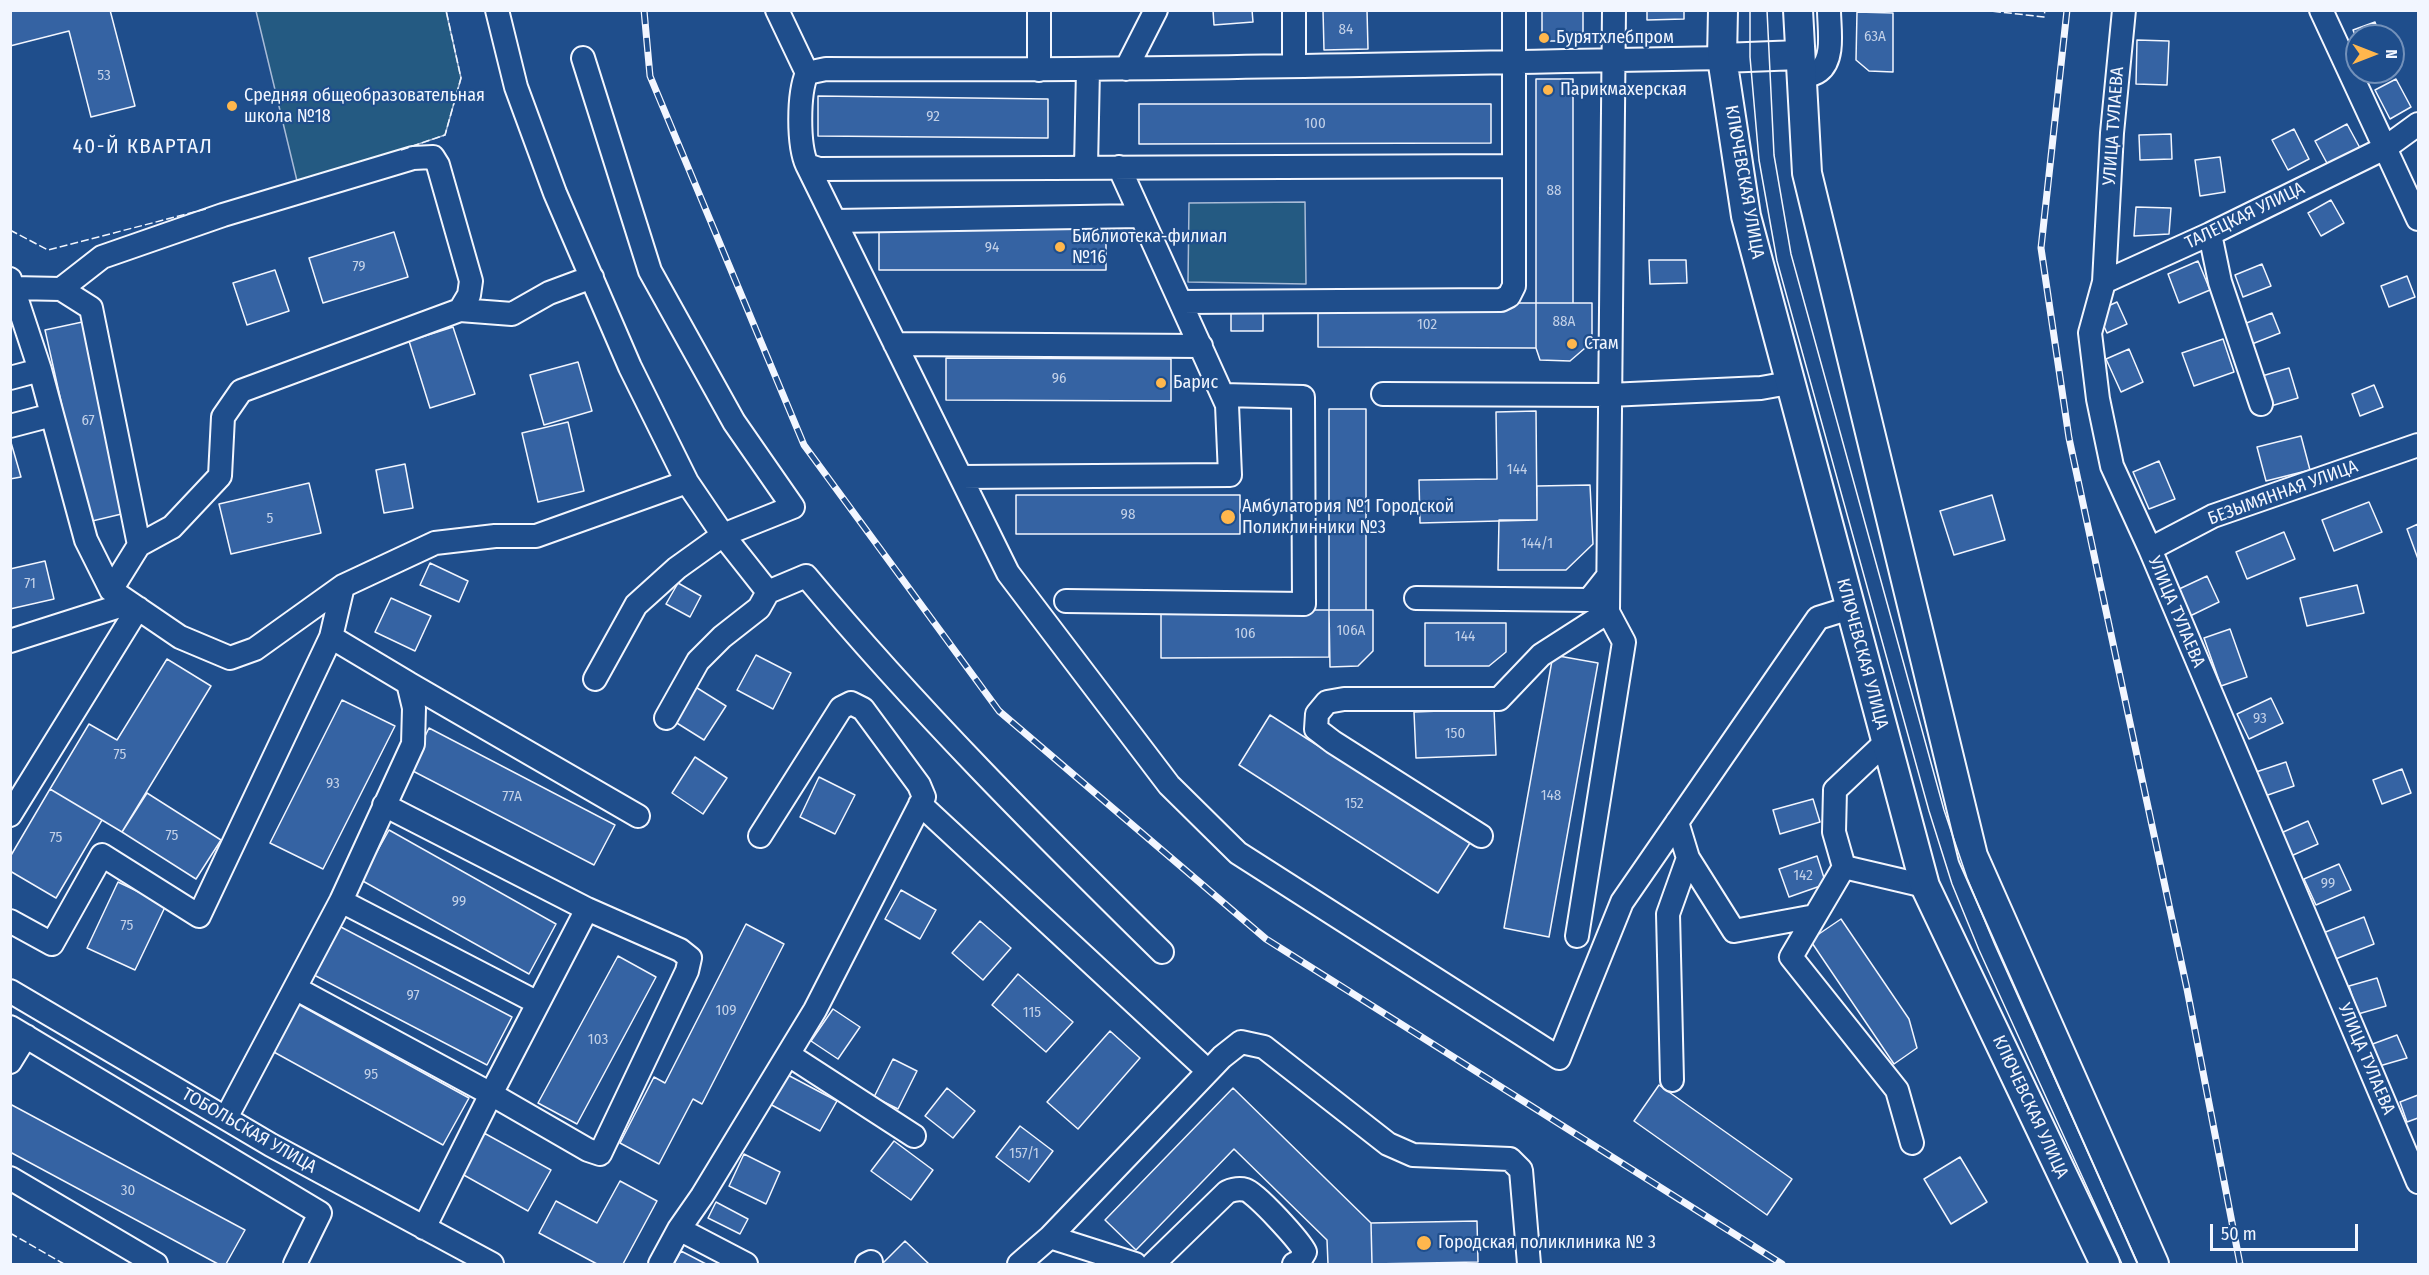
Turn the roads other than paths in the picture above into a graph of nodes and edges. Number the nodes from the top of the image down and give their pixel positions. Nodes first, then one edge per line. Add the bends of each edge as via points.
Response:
1 (497, 10) edge
2 (777, 10) edge
3 (1039, 10) edge
4 (1156, 10) edge
5 (1294, 10) edge
6 (1514, 10) edge
7 (1614, 10) edge
8 (1723, 10) edge
9 (1798, 10) edge
10 (1829, 10) edge
11 (2124, 10) edge
12 (2321, 10) edge
13 (583, 58) dead end
14 (1722, 58) junction
15 (1614, 61) junction
16 (1515, 63) junction
17 (1294, 66) junction
18 (1800, 66) junction
19 (1088, 69) junction
20 (1126, 69) junction
21 (1039, 70) junction
22 (807, 73) junction
23 (2418, 124) edge
24 (2385, 148) junction
25 (807, 165) junction
26 (1515, 166) junction
27 (1086, 167) junction
28 (1119, 167) junction
29 (2417, 211) edge
30 (1141, 216) junction
31 (835, 221) junction
32 (2210, 234) junction
33 (592, 277) junction
34 (2104, 282) junction
35 (12, 283) edge
36 (61, 289) junction
37 (1181, 302) junction
38 (460, 310) junction
39 (896, 344) junction
40 (1200, 346) junction
41 (40, 369) junction
42 (10, 378) edge
43 (1789, 383) junction
44 (1383, 394) dead end
45 (1223, 395) junction
46 (1609, 395) junction
47 (2261, 404) dead end
48 (52, 415) junction
49 (10, 426) edge
50 (2418, 445) edge
51 (961, 477) junction
52 (687, 482) junction
53 (723, 535) junction
54 (139, 545) junction
55 (2150, 549) junction
56 (1608, 576) junction
57 (342, 586) junction
58 (768, 592) junction
59 (1416, 598) dead end
60 (126, 600) junction
61 (1066, 601) dead end
62 (1850, 608) junction
63 (1608, 612) junction
64 (331, 637) junction
65 (10, 641) edge
66 (595, 679) dead end
67 (408, 684) junction
68 (666, 718) dead end
69 (1886, 742) junction
70 (920, 804) junction
71 (384, 805) junction
72 (10, 815) edge
73 (638, 816) dead end
74 (1677, 822) junction
75 (760, 836) dead end
76 (1481, 836) dead end
77 (1688, 858) junction
78 (1844, 867) junction
79 (1925, 886) junction
80 (341, 901) junction
81 (587, 909) junction
82 (1815, 916) junction
83 (10, 921) edge
84 (1577, 936) dead end
85 (1162, 952) dead end
86 (295, 988) junction
87 (10, 991) edge
88 (538, 1004) junction
89 (18, 1032) edge
90 (789, 1055) junction
91 (10, 1062) edge
92 (1208, 1071) junction
93 (1672, 1080) dead end
94 (490, 1094) junction
95 (226, 1118) junction
96 (914, 1136) dead end
97 (1912, 1143) dead end
98 (10, 1178) edge
99 (338, 1181) junction
100 (2418, 1182) edge
101 (320, 1213) junction
102 (424, 1228) junction
103 (679, 1229) junction
104 (1050, 1237) junction
105 (1083, 1257) edge
106 (156, 1264) edge
107 (295, 1264) edge
108 (492, 1264) edge
109 (660, 1264) edge
110 (746, 1264) edge
111 (1019, 1264) edge
112 (1134, 1264) edge
113 (1153, 1264) edge
114 (1294, 1264) edge
115 (1529, 1264) edge
116 (2105, 1264) edge
117 (2154, 1264) edge

1 - 33 street via 516,87 555,193
2 - 22 street
3 - 21 street
4 - 20 street
5 - 17 street
6 - 16 street
7 - 15 street
8 - 14 main road, КЛЮЧЕВСКАЯ УЛИЦА
9 - 18 main road
10 - 18 street via 1825,65 1816,73
11 - 34 street, УЛИЦА ТУЛАЕВА
12 - 24 street
13 - 53 street via 650,271 734,422 793,507
14 - 15 street
14 - 18 main road
14 - 43 main road, КЛЮЧЕВСКАЯ УЛИЦА via 1746,216
15 - 16 street
15 - 46 street
16 - 17 street
16 - 26 street
17 - 20 street
18 - 117 main road via 1807,174 1973,856
19 - 20 street
19 - 21 street
19 - 27 street
21 - 22 street via 826,69
22 - 25 street via 802,85 802,154
23 - 24 street, ТАЛЕЦКАЯ УЛИЦА
24 - 29 street
24 - 32 street, ТАЛЕЦКАЯ УЛИЦА
25 - 27 street via 819,169
25 - 31 street
26 - 28 street
26 - 37 street via 1514,286 1509,296 1501,300
27 - 28 street
28 - 30 street
30 - 31 street
30 - 37 street
31 - 39 street
32 - 34 street, ТАЛЕЦКАЯ УЛИЦА
32 - 47 street via 2220,282
33 - 38 street via 549,293 512,314
33 - 52 street via 630,367
34 - 55 street, УЛИЦА ТУЛАЕВА via 2090,333 2098,399 2112,466
35 - 36 street
35 - 41 street
36 - 38 street via 102,257 223,215 412,158 433,157 471,281 469,295
36 - 54 street via 91,308
37 - 40 street
38 - 54 street via 241,391 223,417 220,476 172,527
39 - 40 street
39 - 51 street
40 - 45 street
41 - 42 street
41 - 48 street
43 - 46 street via 1761,388
43 - 62 main road, КЛЮЧЕВСКАЯ УЛИЦА
44 - 46 street
45 - 51 street via 1227,405 1230,475
45 - 61 street via 1303,397 1304,604
46 - 56 street
48 - 49 street
48 - 60 street via 86,540
50 - 55 street, БЕЗЫМЯННАЯ УЛИЦА via 2213,516
51 - 74 street via 1008,573 1169,785 1230,846 1559,1058 1622,902
52 - 53 street
52 - 57 street via 536,536 435,543
53 - 58 street
53 - 66 street via 677,568 636,605
54 - 60 street
55 - 100 street, УЛИЦА ТУЛАЕВА
56 - 59 street via 1589,600
56 - 63 street
57 - 60 street via 255,649 230,658 180,637
57 - 64 street
58 - 68 street via 759,608 698,661
58 - 85 street via 806,576 854,634 1009,800
60 - 65 street
60 - 72 street
62 - 69 main road, КЛЮЧЕВСКАЯ УЛИЦА
62 - 74 street via 1818,618
63 - 76 street via 1541,655 1499,699 1344,699 1327,702 1317,714 1316,729 1333,742
63 - 84 street via 1624,642
64 - 67 street
64 - 83 street via 199,916 102,855 52,944
67 - 71 street via 414,708 413,744
67 - 73 street
69 - 78 street via 1835,790 1834,832
69 - 79 main road, КЛЮЧЕВСКАЯ УЛИЦА
70 - 75 street via 924,797 919,785 863,709 851,703 841,708
70 - 90 street
70 - 92 street
71 - 80 street
71 - 81 street
74 - 77 street
77 - 82 street via 1734,931
77 - 93 street via 1668,914
78 - 79 street
78 - 82 street
79 - 116 main road, КЛЮЧЕВСКАЯ УЛИЦА
80 - 86 street
80 - 88 street
81 - 88 street
81 - 94 street via 690,958 600,1154
82 - 97 street via 1791,957 1897,1090
86 - 94 street
86 - 95 street
87 - 95 street, ТОБОЛЬСКАЯ УЛИЦА
88 - 94 street
89 - 91 street
89 - 101 street
90 - 96 street
90 - 103 street
92 - 104 street
92 - 115 street via 1241,1042 1264,1047 1388,1144 1413,1155 1510,1159 1521,1170
94 - 102 street
95 - 99 street, ТОБОЛЬСКАЯ УЛИЦА
98 - 106 street
99 - 101 street
99 - 102 street, ТОБОЛЬСКАЯ УЛИЦА
101 - 107 street
102 - 108 street, ТОБОЛЬСКАЯ УЛИЦА
103 - 109 street
103 - 110 street
104 - 105 street
104 - 111 street
105 - 112 street
113 - 114 street via 1227,1192 1235,1189 1248,1190 1300,1241 1305,1252

